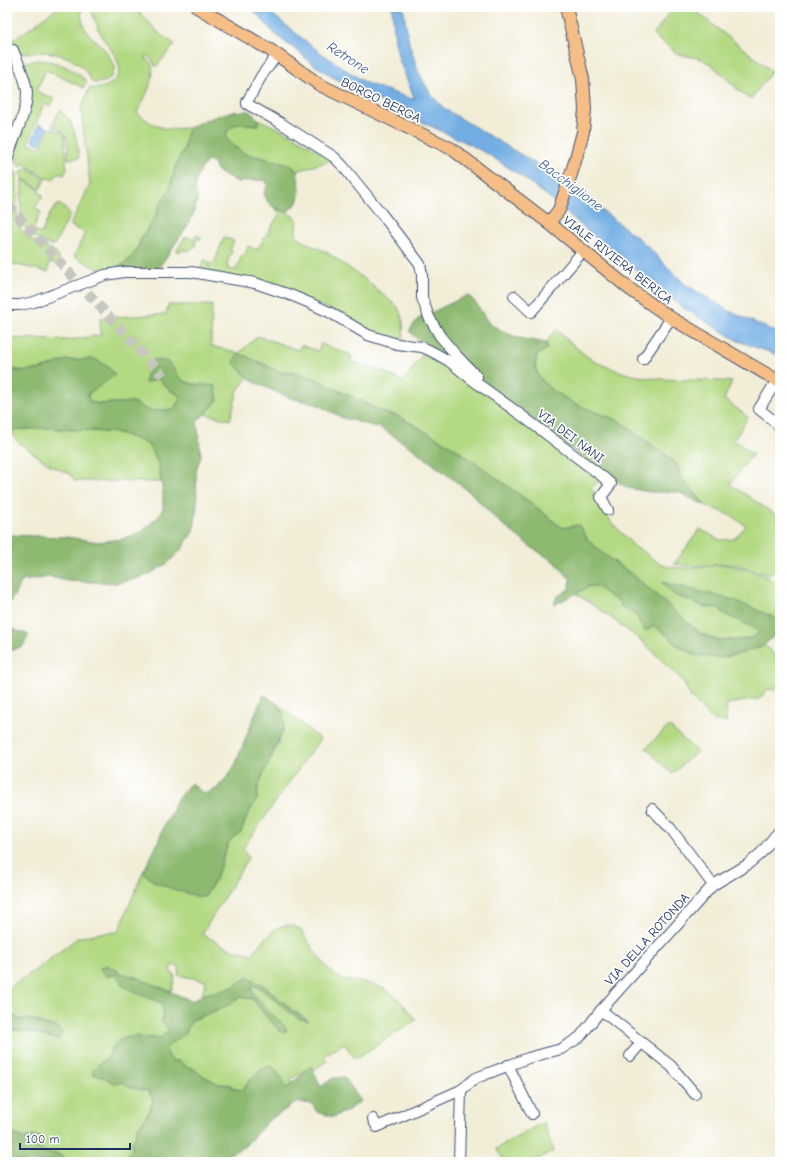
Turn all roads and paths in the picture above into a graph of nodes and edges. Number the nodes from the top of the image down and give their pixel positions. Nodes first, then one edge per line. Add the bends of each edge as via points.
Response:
1 (197, 7) edge
2 (566, 7) edge
3 (13, 50) dead end
4 (277, 55) junction
5 (7, 161) edge
6 (549, 223) junction
7 (583, 252) junction
8 (514, 296) dead end
9 (7, 305) edge
10 (671, 318) junction
11 (643, 359) dead end
12 (779, 381) edge
13 (490, 393) junction
14 (780, 426) edge
15 (608, 510) dead end
16 (652, 809) dead end
17 (780, 830) edge
18 (713, 885) junction
19 (601, 1010) junction
20 (641, 1043) junction
21 (630, 1056) dead end
22 (508, 1065) junction
23 (461, 1090) junction
24 (695, 1094) dead end
25 (532, 1114) dead end
26 (373, 1119) dead end
27 (459, 1162) edge

1 - 4 main road, BORGO BERGA
2 - 6 main road via 583,79 585,109 583,132 574,165 559,210
3 - 5 street via 27,92
4 - 6 main road, BORGO BERGA via 320,85 452,149
4 - 13 street via 262,75 247,104 334,158 350,174 420,264 422,298 440,336
6 - 7 main road, VIALE RIVIERA BERICA
7 - 8 street via 532,312
7 - 10 main road, VIALE RIVIERA BERICA
9 - 13 street via 34,302 105,274 173,271 209,274 274,289 331,313 368,335 397,344 422,347 449,360
10 - 11 street, VIALE RIVIERA BERICA
10 - 12 main road, VIALE RIVIERA BERICA
12 - 14 street via 759,409
13 - 15 street, VIA DEI NANI via 611,484 601,497
16 - 18 street via 671,829
17 - 18 street, VIA DELLA ROTONDA via 747,865
18 - 19 street, VIA DELLA ROTONDA
19 - 20 street
19 - 22 street, VIA DELLA ROTONDA via 580,1037 571,1044
20 - 21 street
20 - 24 street via 672,1066
22 - 23 street, VIA DELLA ROTONDA via 476,1078
22 - 25 street
23 - 26 street, VIA DELLA ROTONDA via 377,1127
23 - 27 street

